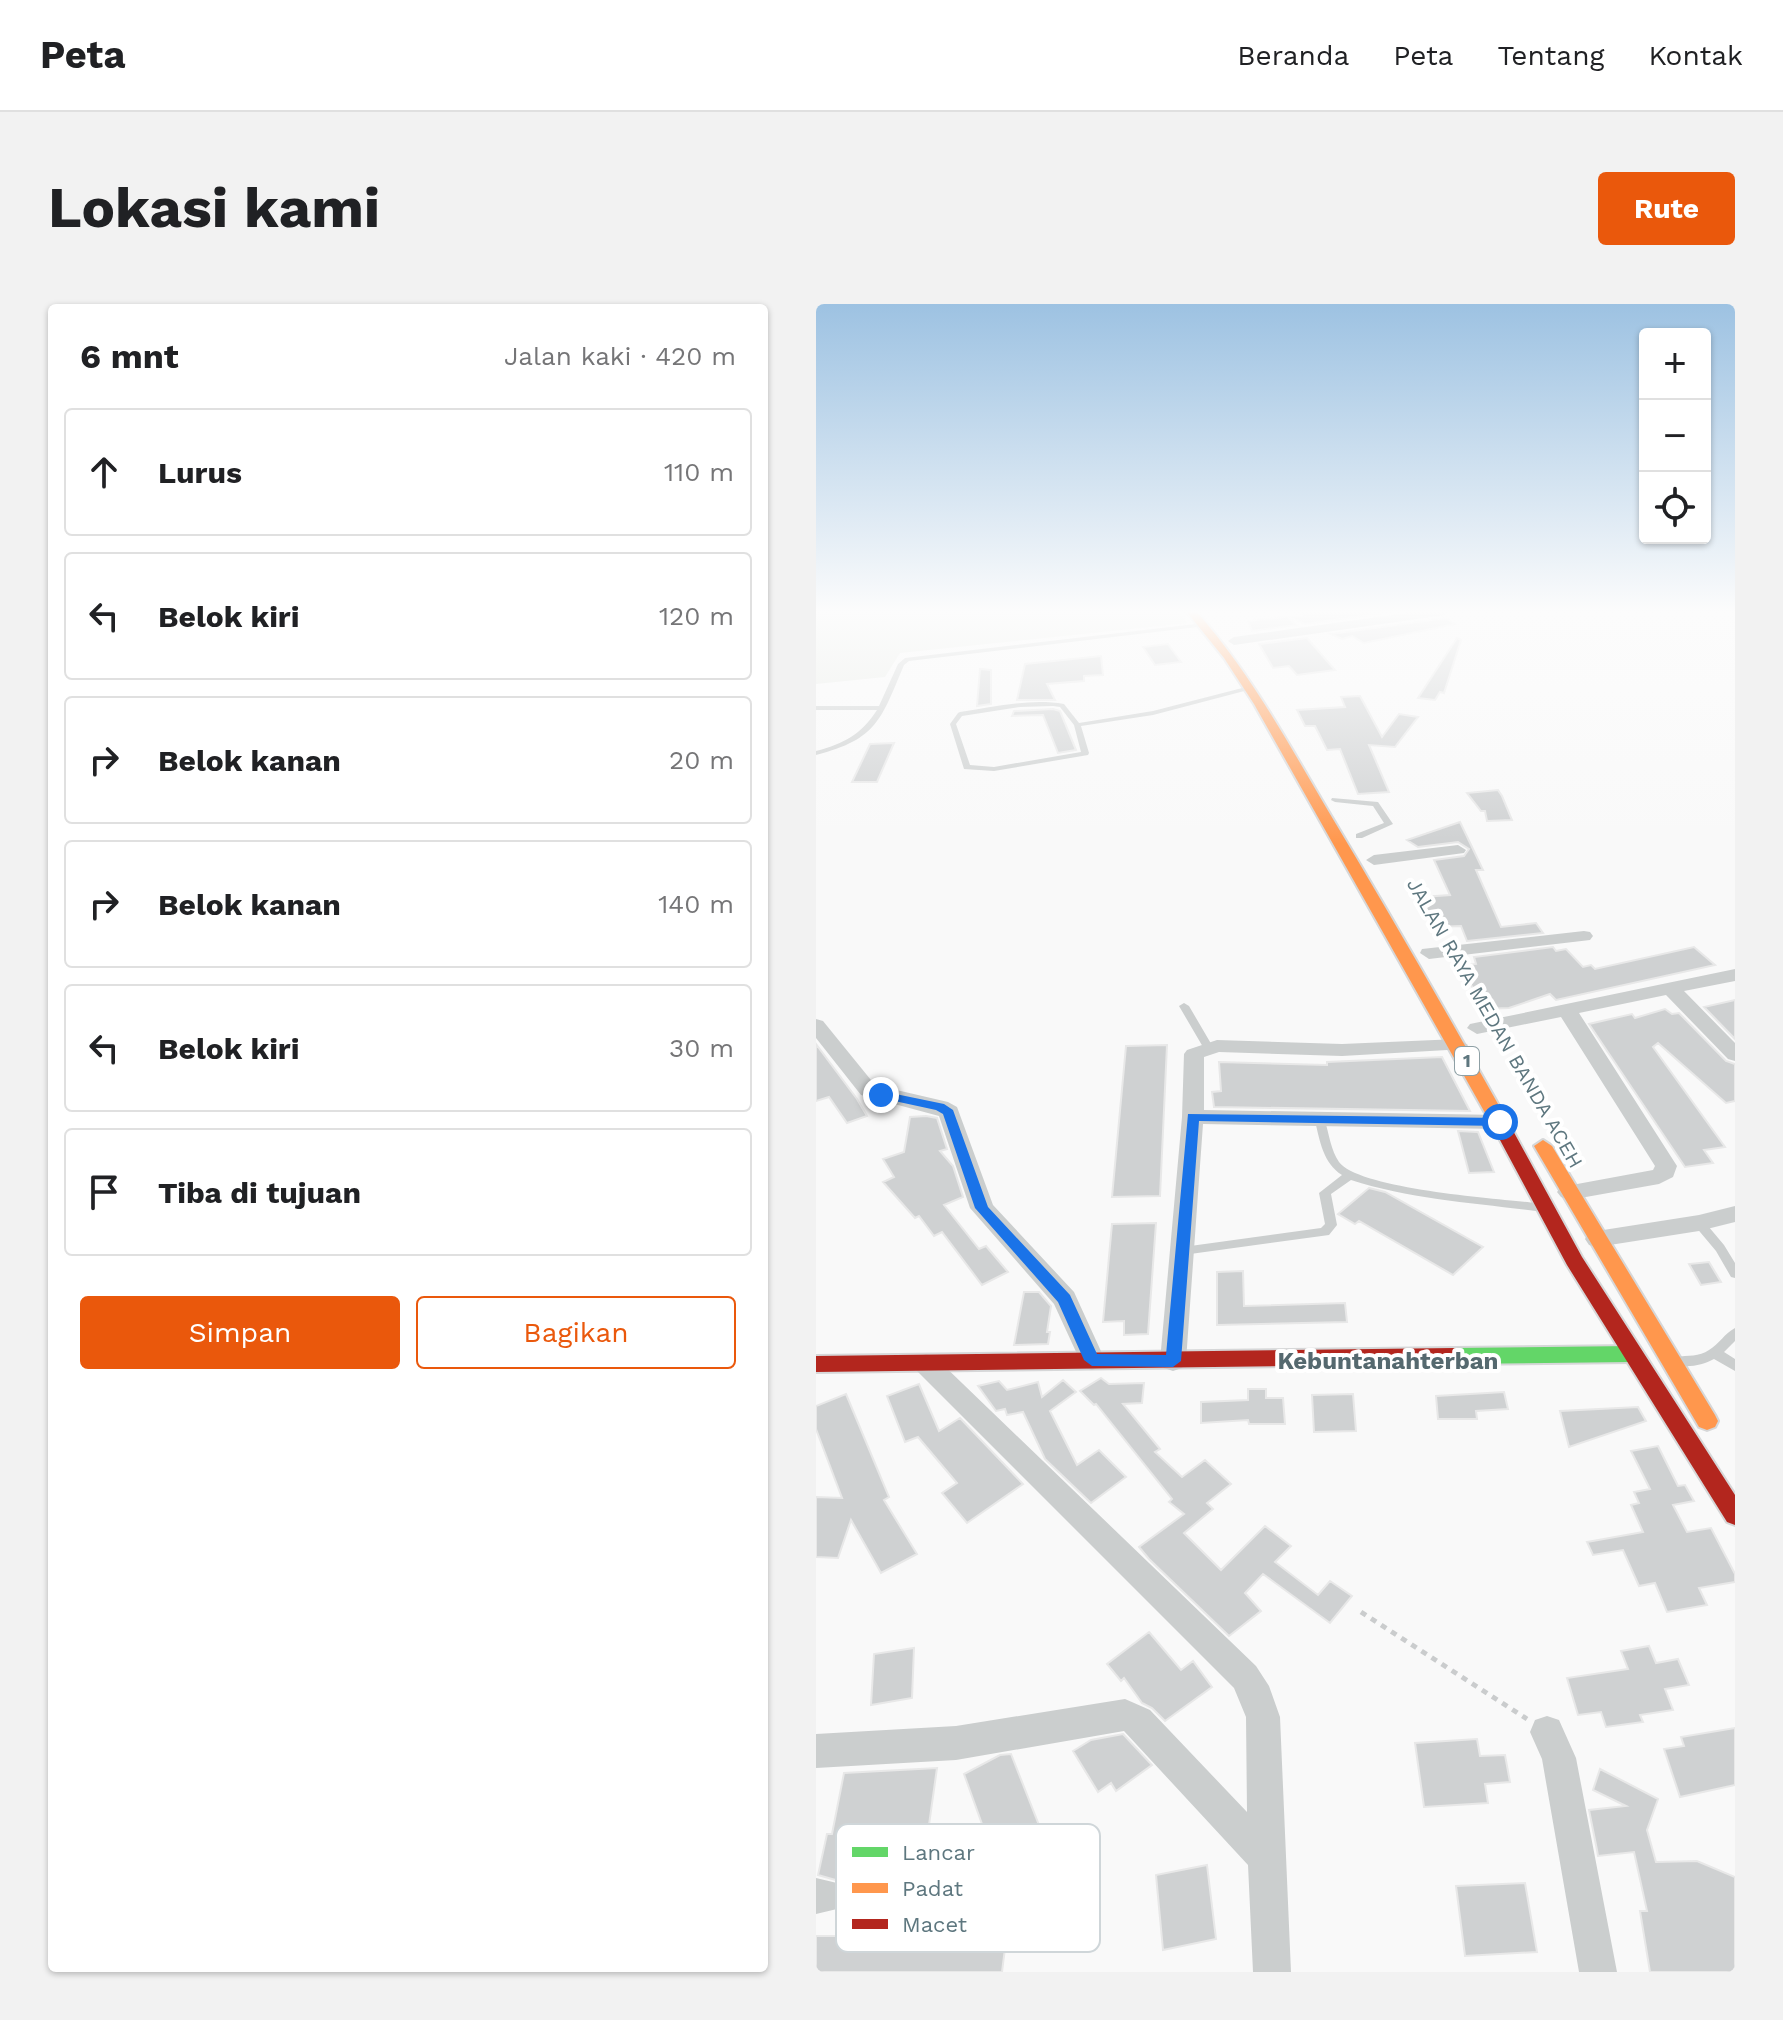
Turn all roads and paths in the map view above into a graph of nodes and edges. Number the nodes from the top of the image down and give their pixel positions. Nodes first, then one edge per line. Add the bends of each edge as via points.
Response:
1 (890, 689) edge
2 (1247, 689) edge
3 (1251, 689) edge
4 (1268, 689) edge
5 (816, 708) edge
6 (881, 708) junction
7 (1077, 725) junction
8 (816, 753) edge
9 (1302, 764) junction
10 (1335, 800) junction
11 (1359, 836) junction
12 (1458, 850) dead end
13 (1378, 866) joint
14 (1397, 899) dead end
15 (1375, 903) junction
16 (1419, 934) dead end
17 (1584, 936) dead end
18 (1433, 959) joint
19 (1735, 975) edge
20 (1670, 988) junction
21 (1184, 1006) dead end
22 (1567, 1010) junction
23 (816, 1025) edge
24 (1477, 1028) dead end
25 (1458, 1045) junction
26 (1208, 1047) junction
27 (1735, 1055) edge
28 (1193, 1117) junction
29 (1320, 1121) junction
30 (1500, 1122) junction
31 (1536, 1134) dead end
32 (1348, 1176) junction
33 (1530, 1179) junction
34 (1564, 1183) junction
35 (1546, 1209) junction
36 (1735, 1214) edge
37 (1699, 1223) junction
38 (1597, 1239) junction
39 (1182, 1251) junction
40 (1735, 1274) edge
41 (1735, 1333) edge
42 (1715, 1353) junction
43 (1632, 1354) junction
44 (1092, 1360) junction
45 (1173, 1361) junction
46 (1670, 1361) junction
47 (816, 1364) edge
48 (926, 1364) junction
49 (1735, 1366) edge
50 (1714, 1433) dead end
51 (1735, 1515) edge
52 (1361, 1612) dead end
53 (1547, 1732) joint
54 (816, 1751) edge
55 (1266, 1858) junction
56 (1272, 1972) edge
57 (1598, 1972) edge

1 - 6 lane
2 - 7 lane via 1153,713
3 - 9 main road, JALAN RAYA MEDAN BANDA ACEH / 1
4 - 9 main road, JALAN RAYA MEDAN BANDA ACEH / 1
5 - 6 lane
6 - 8 lane via 868,732 845,746
7 - 7 lane via 1082,755 986,770 967,767 953,724 960,714 972,711 1053,704 1062,705
9 - 10 main road, JALAN RAYA MEDAN BANDA ACEH / 1
9 - 15 main road, JALAN RAYA MEDAN BANDA ACEH / 1
10 - 11 main road, JALAN RAYA MEDAN BANDA ACEH / 1
10 - 11 lane via 1377,805 1389,825
11 - 13 main road, JALAN RAYA MEDAN BANDA ACEH / 1
12 - 13 street
14 - 15 main road
15 - 25 main road, JALAN RAYA MEDAN BANDA ACEH / 1
16 - 18 main road, JALAN RAYA MEDAN BANDA ACEH
17 - 18 street via 1470,946
19 - 20 street
20 - 22 street
20 - 27 street
21 - 26 lane
22 - 24 street
22 - 34 street via 1666,1166 1659,1176
23 - 44 street via 868,1090 949,1112 982,1208 1065,1299
25 - 26 street via 1342,1050
25 - 30 main road, JALAN RAYA MEDAN BANDA ACEH / 1
26 - 28 street via 1192,1059
28 - 29 street
28 - 39 street
29 - 30 street
29 - 32 lane via 1336,1166
30 - 33 main road, JALAN RAYA MEDAN BANDA ACEH / 1
31 - 34 main road, JALAN RAYA MEDAN BANDA ACEH
32 - 35 lane
32 - 39 lane via 1325,1193 1331,1225 1325,1232
33 - 34 main road
33 - 35 main road, JALAN RAYA MEDAN BANDA ACEH / 1
34 - 38 main road, JALAN RAYA MEDAN BANDA ACEH
35 - 43 main road, JALAN RAYA MEDAN BANDA ACEH / 1
36 - 37 street
37 - 38 street
37 - 40 lane
38 - 46 main road, JALAN RAYA MEDAN BANDA ACEH
39 - 45 street
41 - 42 lane
42 - 46 lane via 1701,1360
42 - 49 lane
43 - 45 main road
43 - 51 main road, JALAN RAYA MEDAN BANDA ACEH / 1
44 - 45 main road
44 - 48 main road
46 - 50 main road, JALAN RAYA MEDAN BANDA ACEH
47 - 48 main road
48 - 55 street via 1245,1677 1263,1717
52 - 53 path
53 - 57 street via 1559,1758
54 - 55 street via 956,1743 1125,1715 1138,1721
55 - 56 street

